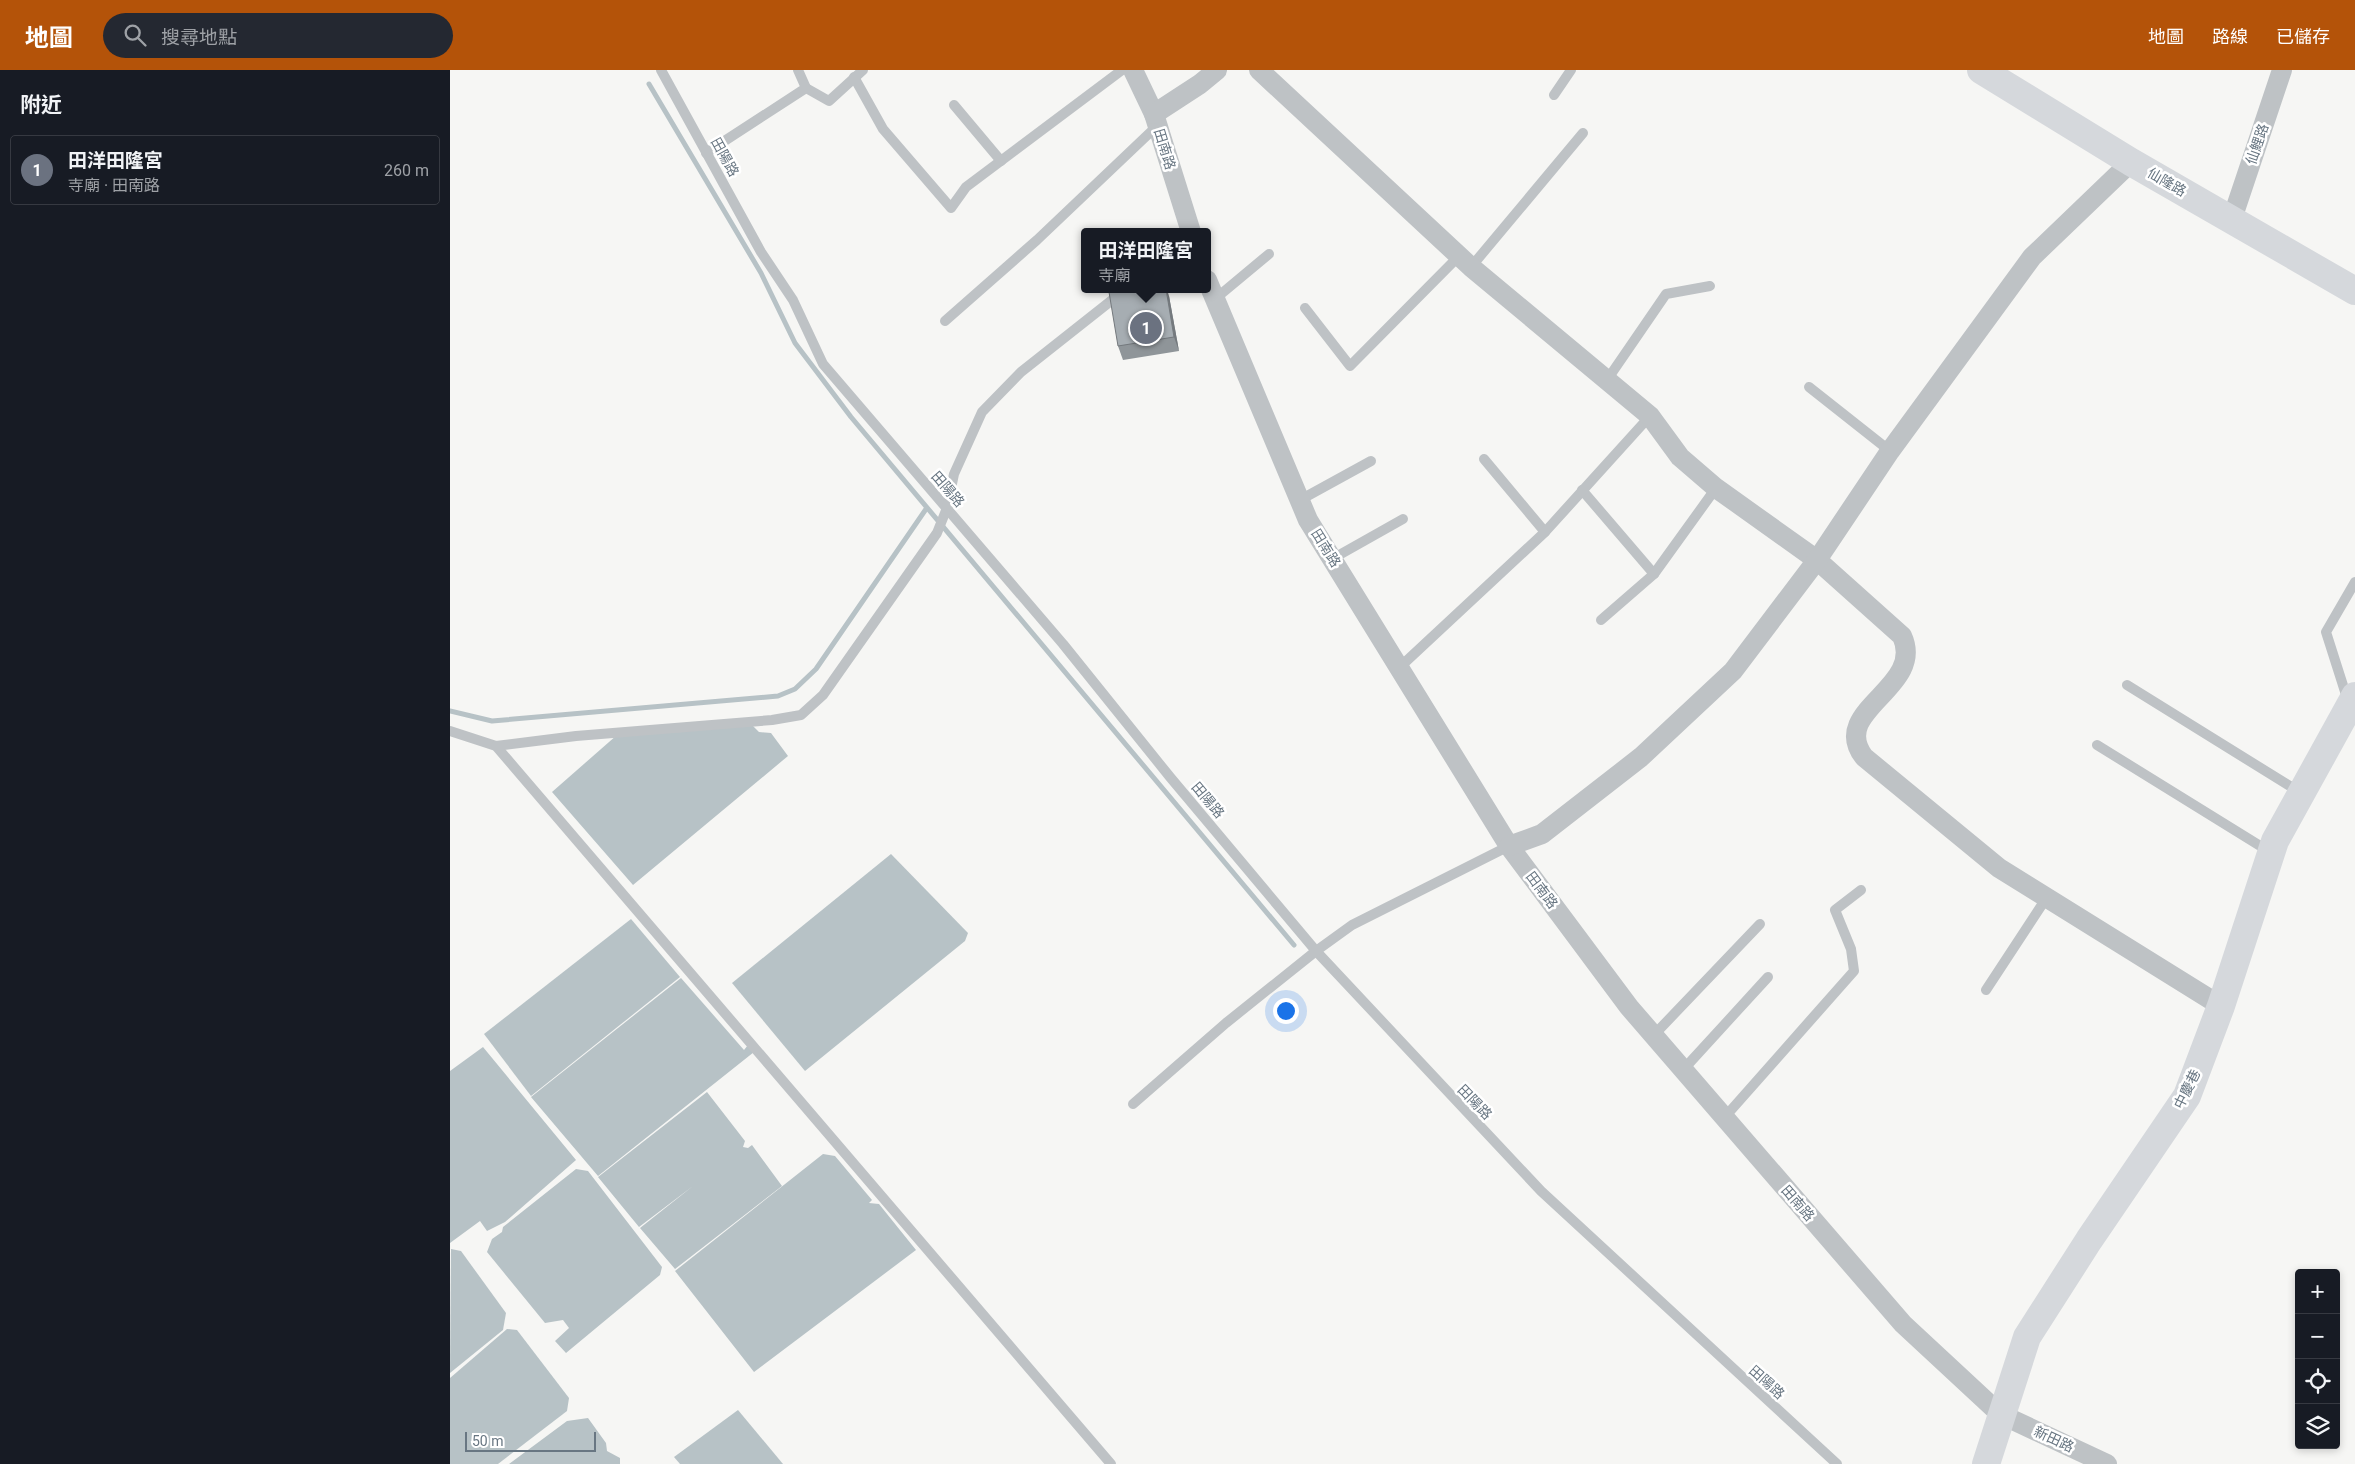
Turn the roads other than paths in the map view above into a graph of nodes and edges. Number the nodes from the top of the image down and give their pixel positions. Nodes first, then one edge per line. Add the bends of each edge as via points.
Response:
1 (661, 70) edge
2 (798, 70) edge
3 (863, 70) edge
4 (1122, 70) edge
5 (1133, 70) edge
6 (1217, 70) edge
7 (1259, 70) edge
8 (1571, 70) edge
9 (1981, 70) edge
10 (2282, 70) edge
11 (854, 77) junction
12 (806, 88) junction
13 (1554, 95) dead end
14 (954, 105) dead end
15 (1156, 119) junction
16 (1583, 133) dead end
17 (706, 153) junction
18 (1001, 162) junction
19 (2131, 162) junction
20 (2232, 219) junction
21 (1189, 228) edge
22 (1269, 254) dead end
23 (1465, 261) junction
24 (1710, 286) dead end
25 (1211, 290) edge
26 (2355, 291) edge
27 (1121, 293) edge
28 (1215, 299) junction
29 (1305, 308) dead end
30 (944, 321) dead end
31 (1607, 380) junction
32 (1809, 387) dead end
33 (1650, 416) junction
34 (1890, 451) junction
35 (1484, 459) dead end
36 (1371, 461) dead end
37 (1716, 488) junction
38 (1582, 490) junction
39 (1300, 500) junction
40 (945, 512) junction
41 (1403, 518) dead end
42 (1545, 532) junction
43 (1332, 559) junction
44 (1817, 560) junction
45 (1654, 574) junction
46 (2355, 582) edge
47 (1601, 620) dead end
48 (1400, 667) junction
49 (2127, 685) dead end
50 (2352, 701) edge
51 (450, 731) edge
52 (2097, 745) dead end
53 (496, 746) junction
54 (2301, 793) junction
55 (1509, 846) junction
56 (2271, 852) junction
57 (1861, 890) dead end
58 (2047, 898) junction
59 (1760, 924) dead end
60 (1316, 950) junction
61 (1768, 976) dead end
62 (1986, 990) dead end
63 (2221, 1006) junction
64 (1653, 1036) junction
65 (1682, 1070) junction
66 (1132, 1104) dead end
67 (1724, 1118) junction
68 (2000, 1414) junction
69 (1111, 1464) edge
70 (1837, 1464) edge
71 (1986, 1464) edge
72 (2107, 1464) edge

1 - 17 lane, 田陽路
2 - 12 lane
3 - 11 lane
4 - 18 lane
5 - 15 street, 田南路
6 - 15 street
7 - 23 street
8 - 13 lane
9 - 19 street, 仙隆路
10 - 20 street, 仙鯉路
11 - 12 lane via 829,101
11 - 18 lane via 883,128 951,208 966,187
12 - 17 lane
14 - 18 lane
15 - 21 street, 田南路
15 - 30 lane via 1037,240
16 - 23 lane
17 - 40 lane, 田陽路 via 761,252 793,300 823,364
19 - 20 street, 仙隆路
19 - 34 street via 2032,257
20 - 26 street, 仙隆路
22 - 28 lane
23 - 29 lane via 1350,366
23 - 31 street
24 - 31 lane via 1666,294
25 - 28 street, 田南路
27 - 40 lane via 1021,372 982,412 954,474
28 - 39 street, 田南路
31 - 33 street
32 - 34 lane
33 - 37 street via 1680,458
33 - 38 lane
34 - 44 street
35 - 42 lane
36 - 39 lane
37 - 44 street
37 - 45 lane
38 - 42 lane
38 - 45 lane
39 - 43 street, 田南路 via 1308,520
40 - 53 lane via 937,533 823,695 801,715
40 - 60 lane, 田陽路 via 1063,644
41 - 43 lane
42 - 48 lane
43 - 48 street, 田南路
44 - 55 street via 1733,671 1642,757 1542,834
44 - 58 street via 1902,636 1907,647 1901,672 1861,720 1855,734 1856,746 1864,757 1999,868
45 - 47 lane
46 - 50 lane via 2326,632
48 - 55 street, 田南路
49 - 54 lane
50 - 54 street, 中慶巷
51 - 53 lane
52 - 56 lane
53 - 69 lane
54 - 56 street, 中慶巷
55 - 60 lane via 1352,925
55 - 64 street, 田南路
56 - 63 street, 中慶巷
57 - 67 lane via 1835,910 1852,949 1854,971
58 - 62 lane
58 - 63 street
59 - 64 lane
60 - 66 lane
60 - 70 lane, 田陽路 via 1541,1191
61 - 65 lane
63 - 68 street, 中慶巷 via 2187,1096 2088,1240 2027,1337
64 - 65 street, 田南路
65 - 67 street, 田南路
67 - 68 street, 田南路 via 1903,1324
68 - 71 street, 中慶巷
68 - 72 street, 新田路

